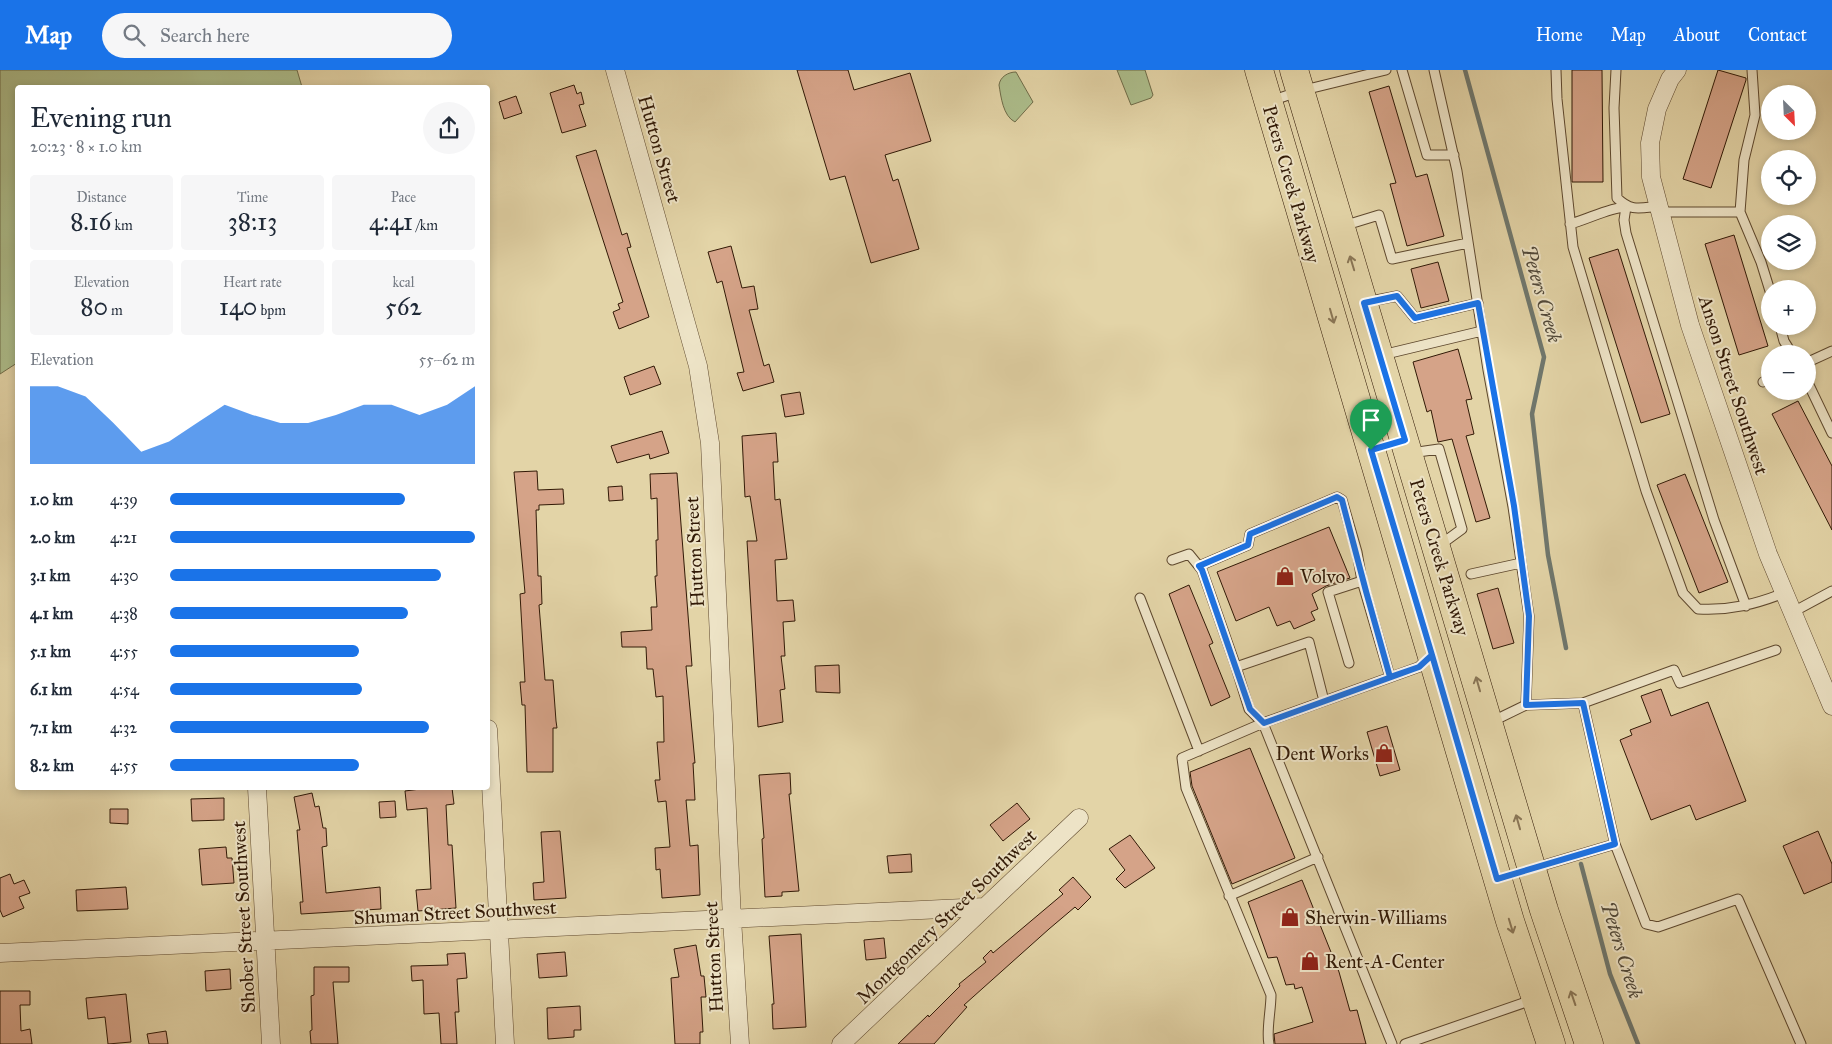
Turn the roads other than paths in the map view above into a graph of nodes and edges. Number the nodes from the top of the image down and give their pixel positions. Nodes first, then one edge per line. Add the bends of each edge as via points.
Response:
1 (615, 70) edge
2 (1259, 70) edge
3 (1386, 70) edge
4 (1402, 70) edge
5 (1434, 70) edge
6 (1556, 70) edge
7 (1616, 70) edge
8 (1677, 70) edge
9 (1752, 70) edge
10 (1297, 80) edge
11 (1268, 102) junction
12 (1454, 155) junction
13 (1626, 207) junction
14 (1660, 209) junction
15 (1740, 212) junction
16 (1570, 224) junction
17 (1341, 227) junction
18 (1468, 243) junction
19 (1767, 280) edge
20 (1364, 303) junction
21 (1478, 303) junction
22 (1482, 331) junction
23 (1832, 351) edge
24 (1380, 355) junction
25 (1816, 358) edge
26 (1816, 400) edge
27 (1832, 433) edge
28 (1407, 447) junction
29 (1371, 450) junction
30 (1172, 560) dead end
31 (1521, 563) junction
32 (1199, 566) junction
33 (1471, 574) dead end
34 (1362, 582) junction
35 (1832, 591) edge
36 (1784, 592) junction
37 (1140, 598) dead end
38 (1746, 606) junction
39 (1793, 612) junction
40 (1466, 645) junction
41 (1776, 650) dead end
42 (1432, 655) junction
43 (1349, 663) dead end
44 (1236, 667) junction
45 (1390, 677) junction
46 (1324, 701) junction
47 (1583, 703) junction
48 (1526, 705) junction
49 (1832, 706) edge
50 (1264, 723) junction
51 (1490, 723) junction
52 (1199, 751) junction
53 (490, 763) edge
54 (257, 790) edge
55 (1079, 818) dead end
56 (1615, 844) junction
57 (1318, 857) junction
58 (1532, 869) junction
59 (1497, 879) junction
60 (1229, 896) junction
61 (985, 907) junction
62 (732, 919) junction
63 (500, 931) junction
64 (266, 942) junction
65 (0, 953) edge
66 (1535, 999) junction
67 (271, 1044) edge
68 (505, 1044) edge
69 (740, 1044) edge
70 (841, 1044) edge
71 (1269, 1044) edge
72 (1392, 1044) edge
73 (1405, 1044) edge
74 (1551, 1044) edge
75 (1589, 1044) edge
76 (1801, 1044) edge

1 - 62 street, Hutton Street via 698,366 710,443
2 - 11 main road, Peters Creek Parkway
3 - 10 lane
4 - 12 lane via 1427,155
5 - 12 lane
6 - 16 lane via 1556,98
7 - 13 lane via 1617,198
8 - 14 street, Anson Street Southwest via 1657,110 1650,143 1651,177
9 - 15 lane via 1756,115 1744,160
10 - 11 lane
10 - 17 main road, Peters Creek Parkway
11 -> 29 main road, Peters Creek Parkway
12 - 18 lane
13 - 14 lane
13 - 16 lane via 1615,207 1601,215
13 - 38 lane via 1626,233 1714,520
14 - 15 lane
14 - 36 street, Anson Street Southwest via 1690,325
15 - 19 lane
16 - 38 lane via 1573,247 1646,491 1683,593 1698,609
17 - 18 lane via 1379,215 1392,259
20 -> 17 main road, Peters Creek Parkway
18 - 21 lane
20 - 21 lane via 1397,296 1415,318
20 - 24 main road, Peters Creek Parkway
21 - 22 lane
22 - 24 lane
22 - 31 lane via 1514,506
23 - 25 lane
24 - 28 main road, Peters Creek Parkway
26 - 27 lane
28 - 29 main road
28 - 40 main road, Peters Creek Parkway
29 - 42 main road, Peters Creek Parkway
30 - 32 lane via 1189,554
31 - 33 lane
31 - 48 lane via 1529,616
32 - 34 lane via 1248,545 1250,534 1337,497 1342,500
32 - 44 lane
34 - 43 lane via 1328,592
34 - 45 lane
35 - 39 lane
36 - 38 lane
36 - 39 street, Anson Street Southwest
37 - 52 lane
39 - 49 street, Anson Street Southwest
40 - 42 main road
51 -> 40 main road, Peters Creek Parkway
41 - 47 lane via 1680,683 1674,670
42 - 45 lane via 1419,667
42 - 59 main road, Peters Creek Parkway
44 - 46 lane via 1309,642
44 - 50 lane via 1250,709
45 - 46 lane
46 - 50 lane
47 - 48 lane
47 - 56 lane
48 - 51 lane
50 - 52 lane
50 - 57 lane
58 -> 51 main road, Peters Creek Parkway
52 - 60 lane via 1182,758 1186,788
53 - 63 street
54 - 64 street, Shober Street Southwest
55 - 61 street, Montgomery Street Southwest
56 - 58 lane
56 - 76 lane via 1646,924 1658,927 1738,899
57 - 60 lane
57 - 72 lane
58 - 59 main road
75 -> 58 main road, Peters Creek Parkway
59 -> 66 main road, Peters Creek Parkway
60 - 71 lane via 1271,995
61 - 62 street, Shuman Street Southwest
61 - 70 street, Montgomery Street Southwest
62 - 63 street, Shuman Street Southwest
62 - 69 street, Hutton Street
63 - 64 street, Shuman Street Southwest
63 - 68 street
64 - 65 street, Shuman Street Southwest
64 - 67 street, Shober Street Southwest
66 - 73 lane
66 - 74 main road, Peters Creek Parkway

